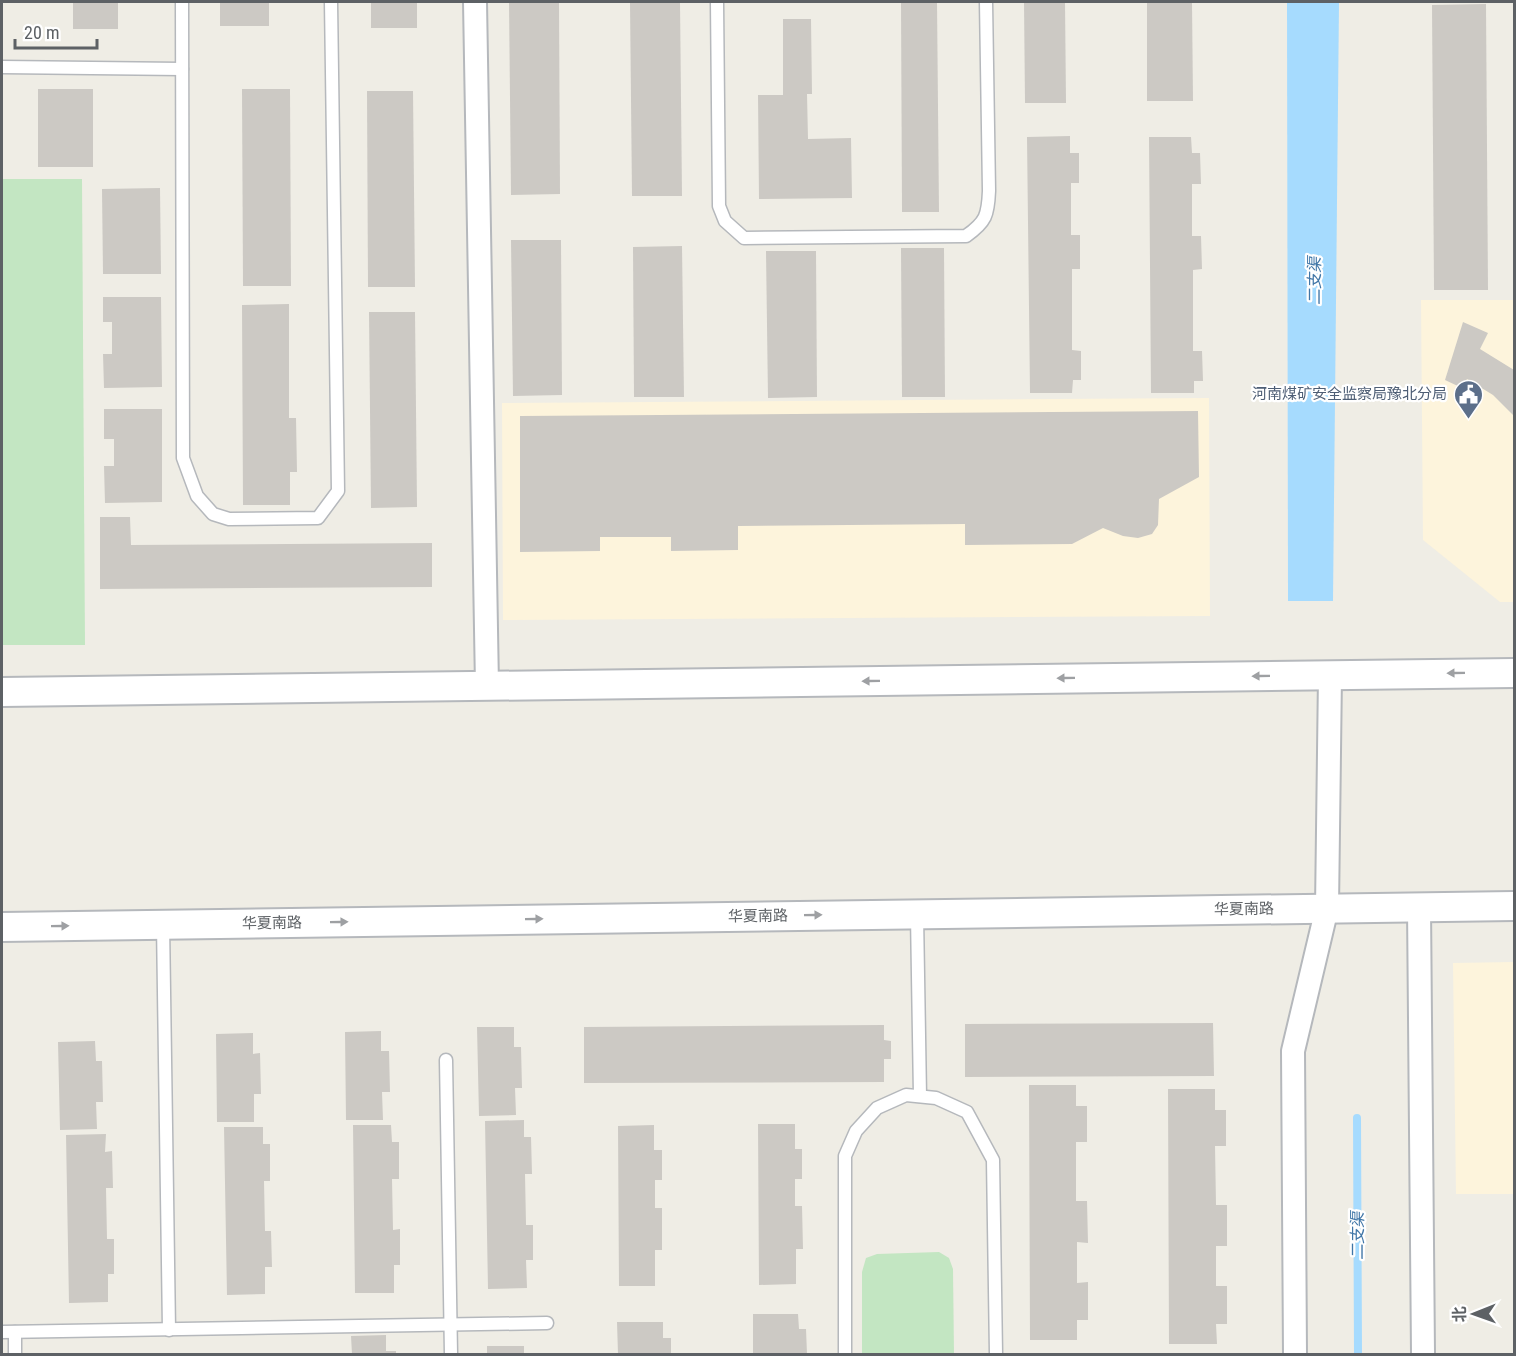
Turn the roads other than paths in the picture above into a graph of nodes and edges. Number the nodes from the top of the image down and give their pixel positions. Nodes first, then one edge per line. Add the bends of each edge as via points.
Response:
1 (182, 2) edge
2 (331, 2) edge
3 (475, 2) edge
4 (717, 2) edge
5 (986, 2) edge
6 (2, 67) edge
7 (182, 69) junction
8 (1515, 673) edge
9 (1330, 675) junction
10 (488, 686) junction
11 (2, 692) edge
12 (1515, 906) edge
13 (1419, 907) junction
14 (1327, 908) junction
15 (917, 914) junction
16 (163, 924) junction
17 (2, 927) edge
18 (446, 1060) dead end
19 (920, 1096) junction
20 (547, 1323) dead end
21 (450, 1325) junction
22 (169, 1330) junction
23 (2, 1332) edge
24 (15, 1332) junction
25 (15, 1354) edge
26 (451, 1354) edge
27 (846, 1354) edge
28 (996, 1354) edge
29 (1295, 1354) edge
30 (1423, 1354) edge

1 - 7 lane
2 - 7 lane via 338,491 318,518 229,519 213,514 197,496 183,458
3 - 10 street
4 - 5 lane via 719,206 725,221 744,238 966,236 981,225 988,210 989,191
6 - 7 lane
8 -> 9 street
9 -> 10 street
9 - 14 street
10 - 11 street
12 - 13 street, 华夏南路
13 - 14 street, 华夏南路
13 - 30 street
14 - 15 street, 华夏南路
14 - 29 street via 1293,1051
16 -> 15 street, 华夏南路
15 - 19 lane
17 -> 16 street, 华夏南路
16 - 22 lane
18 - 21 lane
19 - 27 lane via 906,1095 877,1108 856,1131 845,1156
19 - 28 lane via 936,1098 968,1112 993,1160
20 - 21 lane
21 - 22 lane
21 - 26 lane
22 - 24 lane
23 - 24 lane
24 - 25 lane

